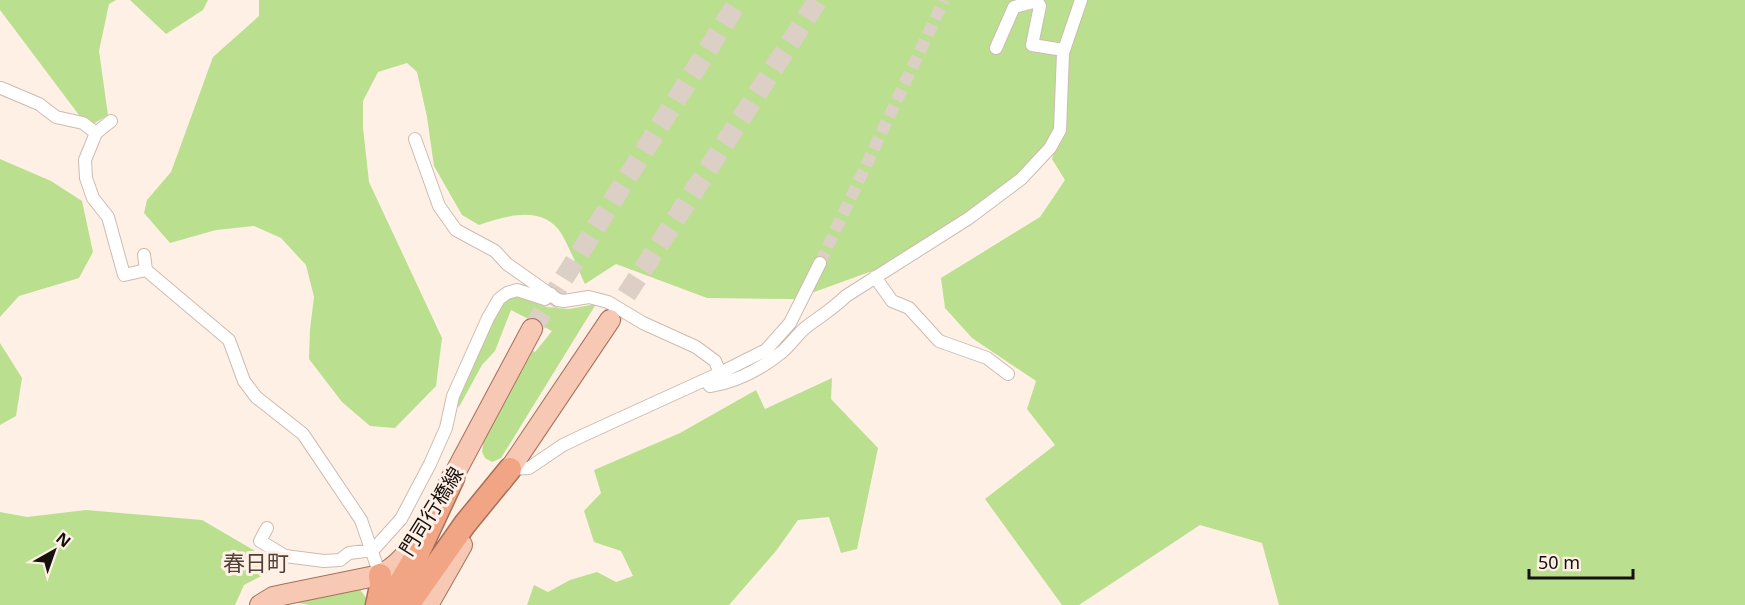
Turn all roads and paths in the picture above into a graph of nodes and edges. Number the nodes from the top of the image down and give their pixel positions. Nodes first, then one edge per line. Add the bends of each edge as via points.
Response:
1 (1081, 0) edge
2 (996, 48) dead end
3 (1064, 50) junction
4 (1, 88) edge
5 (111, 121) dead end
6 (96, 133) junction
7 (415, 139) dead end
8 (144, 255) dead end
9 (820, 263) tunnel mouth
10 (146, 270) junction
11 (875, 277) junction
12 (550, 294) junction
13 (610, 320) tunnel mouth
14 (532, 329) tunnel mouth
15 (720, 373) junction
16 (1008, 374) dead end
17 (705, 380) junction
18 (510, 469) junction
19 (453, 478) junction
20 (267, 528) dead end
21 (373, 550) junction
22 (380, 575) junction
23 (260, 605) edge
24 (377, 605) edge
25 (387, 605) edge
26 (408, 605) edge
27 (428, 605) edge

1 - 3 street
2 - 3 street via 1014,7 1037,1 1040,6 1032,45
3 - 11 street via 1060,129 1050,148 1021,179 969,218
4 - 6 street via 39,104 56,117 83,123
5 - 6 street
6 - 10 street via 85,160 89,190 108,217 124,275
7 - 12 street via 439,206 456,230 495,251
8 - 10 street
9 - 15 street via 778,339 766,350
10 - 21 street via 229,340 244,381 256,397 303,434 361,520
11 - 16 street via 892,301 909,308 939,341 987,358
11 - 17 street via 846,296 766,364 723,384 710,386
12 - 15 street via 564,302 589,297 608,302 696,347 715,361
12 - 21 street via 545,299 517,290 499,299 453,396 446,428 429,464 401,519
13 - 18 main road
14 - 19 main road, 門司行橋線
15 - 17 street
17 - 18 street via 584,435 529,468
18 - 26 highway
18 - 27 main road
19 - 22 main road, 門司行橋線 via 410,550
19 - 25 highway via 419,551
20 - 21 street via 260,541 285,556 340,560 349,553
21 - 22 street
22 - 23 main road, 門司行橋線 via 273,597
22 - 24 highway

